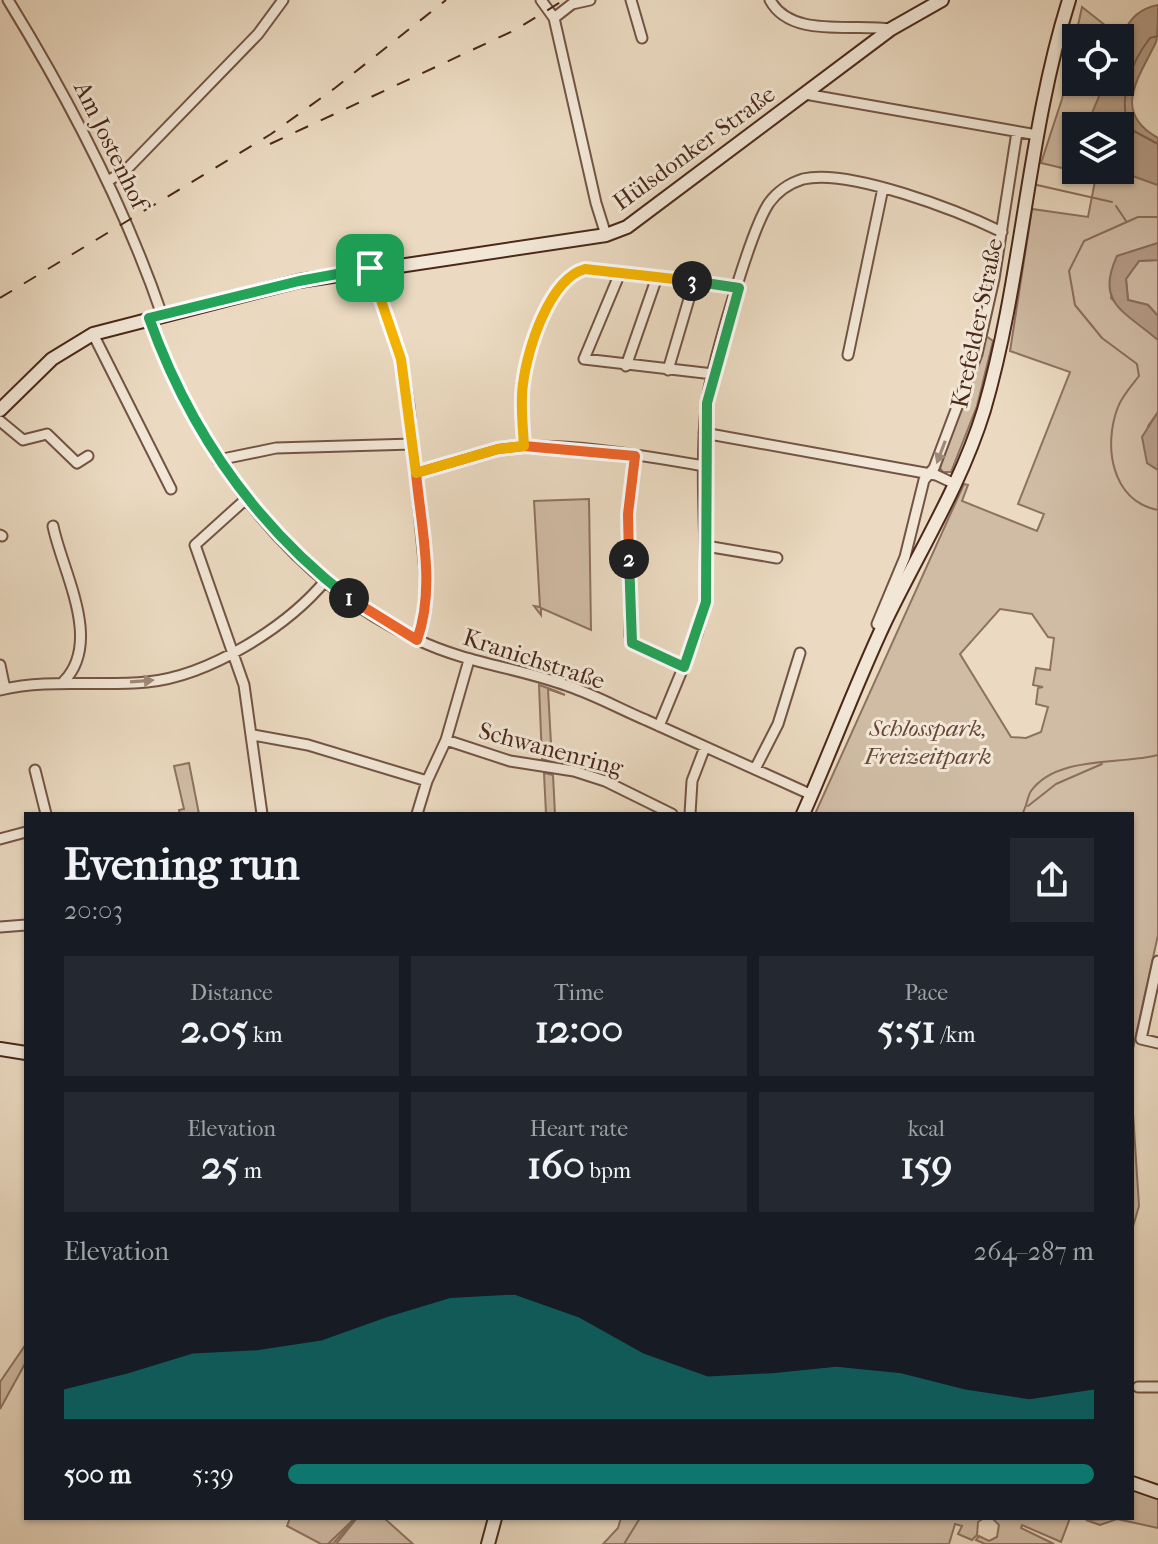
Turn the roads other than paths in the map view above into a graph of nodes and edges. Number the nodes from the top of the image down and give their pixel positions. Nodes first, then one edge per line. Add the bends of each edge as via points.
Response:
1 (8, 0) edge
2 (283, 0) edge
3 (541, 0) edge
4 (590, 0) edge
5 (631, 0) edge
6 (770, 0) edge
7 (942, 0) edge
8 (1069, 0) edge
9 (554, 18) junction
10 (891, 29) junction
11 (642, 38) dead end
12 (805, 94) junction
13 (1017, 132) junction
14 (1037, 135) junction
15 (108, 181) junction
16 (883, 188) junction
17 (1002, 232) junction
18 (606, 235) junction
19 (370, 268) junction
20 (620, 273) junction
21 (657, 277) junction
22 (694, 282) junction
23 (739, 288) junction
24 (155, 317) junction
25 (93, 334) junction
26 (848, 355) dead end
27 (626, 366) junction
28 (668, 370) junction
29 (713, 374) junction
30 (0, 410) edge
31 (0, 421) edge
32 (704, 433) junction
33 (413, 444) junction
34 (524, 446) junction
35 (88, 456) dead end
36 (635, 456) junction
37 (218, 460) junction
38 (704, 466) junction
39 (416, 473) junction
40 (928, 476) junction
41 (955, 484) junction
42 (171, 489) dead end
43 (246, 499) junction
44 (53, 526) dead end
45 (706, 546) junction
46 (777, 558) dead end
47 (326, 580) junction
48 (877, 624) dead end
49 (417, 640) junction
50 (800, 653) dead end
51 (232, 654) junction
52 (469, 660) junction
53 (0, 665) edge
54 (684, 667) junction
55 (64, 681) junction
56 (3, 689) edge
57 (659, 726) junction
58 (253, 735) junction
59 (446, 740) junction
60 (705, 747) junction
61 (755, 769) junction
62 (35, 770) dead end
63 (427, 781) junction
64 (812, 795) junction
65 (46, 812) edge
66 (262, 812) edge
67 (418, 812) edge
68 (668, 812) edge
69 (690, 812) edge
70 (804, 812) edge
71 (24, 833) edge
72 (0, 839) edge
73 (24, 925) edge
74 (0, 927) edge
75 (1158, 961) edge
76 (1158, 1043) edge
77 (0, 1049) edge
78 (24, 1053) edge
79 (1138, 1387) dead end
80 (1158, 1387) edge
81 (1134, 1484) edge
82 (1158, 1492) edge
83 (494, 1520) edge
84 (488, 1544) edge

1 - 15 street, Am Jostenhof via 73,107
2 - 15 street via 258,34 127,169
3 - 9 street
4 - 9 street via 572,4
5 - 11 street
6 - 10 street via 791,22
7 - 10 street, Hülsdonker Straße
8 - 14 street, Krefelder Straße
9 - 18 street
10 - 12 street, Hülsdonker Straße
12 - 13 street
12 - 18 street, Hülsdonker Straße via 646,214
13 - 14 street
13 - 17 street, Krefelder Straße
14 - 41 street, Krefelder Straße via 994,372
15 - 24 street, Am Jostenhof via 154,285
16 - 17 street
16 - 23 street via 822,177 782,190 762,215
16 - 26 street
17 -> 40 street, Krefelder Straße via 977,354
18 - 19 street, Hülsdonker Straße
19 - 24 street, Hülsdonker Straße
19 - 33 street via 401,359
20 - 21 street
20 - 27 street via 584,359
20 - 34 street via 585,269 559,290 532,344 522,387
21 - 22 street
21 - 27 street
22 - 23 street
22 - 28 street
23 - 29 street
24 - 25 street, Hülsdonker Straße
24 - 37 street, Kranichstraße via 191,414
25 - 30 street, Hülsdonker Straße via 52,359
25 - 42 street
27 - 28 street
28 - 29 street
29 - 32 street
31 - 35 street via 23,440 47,434 77,463
32 - 38 street
32 - 40 street
33 - 37 street via 276,448
33 - 39 street
34 - 36 street
34 - 39 street
36 - 38 street
36 - 54 street via 628,514 630,636 637,646
37 - 43 street, Kranichstraße
38 - 45 street
39 - 49 street via 426,582
40 - 41 street
40 - 48 street, Krefelder Straße via 905,557
41 - 64 street, Krefelder Straße via 884,626
43 - 47 street, Kranichstraße
43 - 51 street via 195,545
44 - 55 street via 79,624 76,668
45 - 46 street
45 - 54 street via 706,602
47 - 49 street, Kranichstraße
47 - 51 street via 290,615
49 - 52 street, Kranichstraße
50 - 61 street via 778,724
55 -> 51 street via 149,682
51 - 58 street
52 - 57 street, Kranichstraße via 569,686
52 - 59 street
53 - 56 street
54 - 57 street
55 - 56 street
57 - 60 street, Kranichstraße
58 - 63 street via 308,745
58 - 66 street
59 - 63 street, Schwanenring
59 - 68 street, Schwanenring via 605,781
60 - 61 street, Kranichstraße
60 - 69 street via 692,781
61 - 64 street, Kranichstraße
62 - 65 street
63 - 67 street, Schwanenring
64 - 70 street, Krefelder Straße
71 - 72 street
73 - 74 street
75 - 76 street via 1141,1039
77 - 78 street
79 - 80 street
81 - 82 street
83 - 84 street

